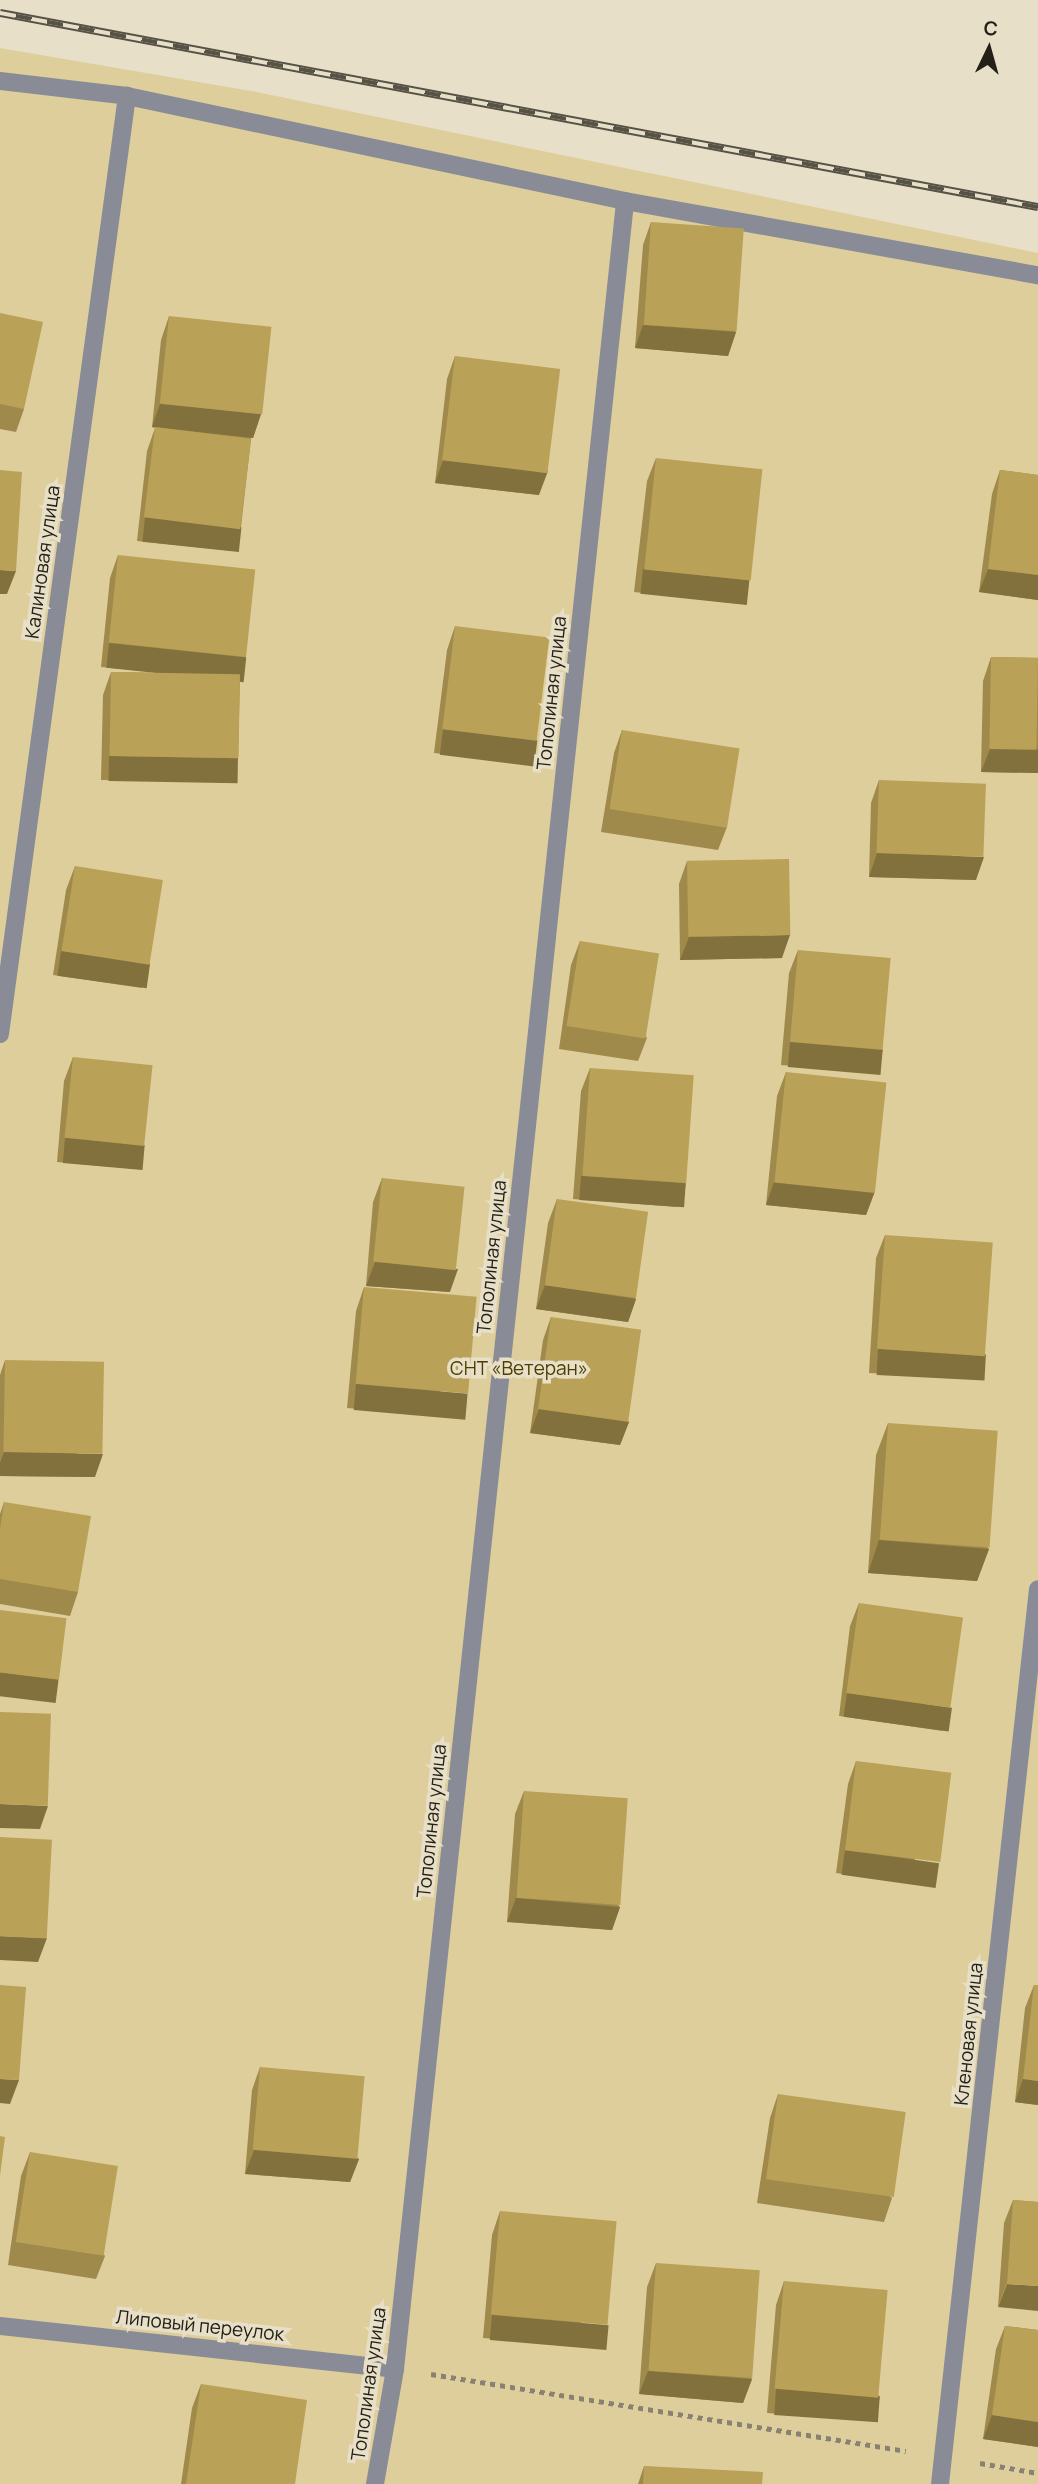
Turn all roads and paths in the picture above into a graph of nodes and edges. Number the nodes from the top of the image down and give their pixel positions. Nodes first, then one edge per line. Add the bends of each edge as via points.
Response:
1 (0, 81) edge
2 (127, 96) junction
3 (625, 201) junction
4 (1038, 275) edge
5 (0, 1034) edge
6 (1038, 1589) edge
7 (0, 2326) edge
8 (395, 2369) junction
9 (944, 2458) junction
10 (1038, 2473) edge
11 (375, 2484) edge
12 (940, 2484) edge

1 - 2 street
2 - 3 street
2 - 5 street, Калиновая улица
3 - 4 street
3 - 8 street, Тополиная улица
6 - 9 street, Кленовая улица
7 - 8 street, Липовый переулок
8 - 9 path
8 - 11 street, Тополиная улица
9 - 10 path
9 - 12 street, Кленовая улица

